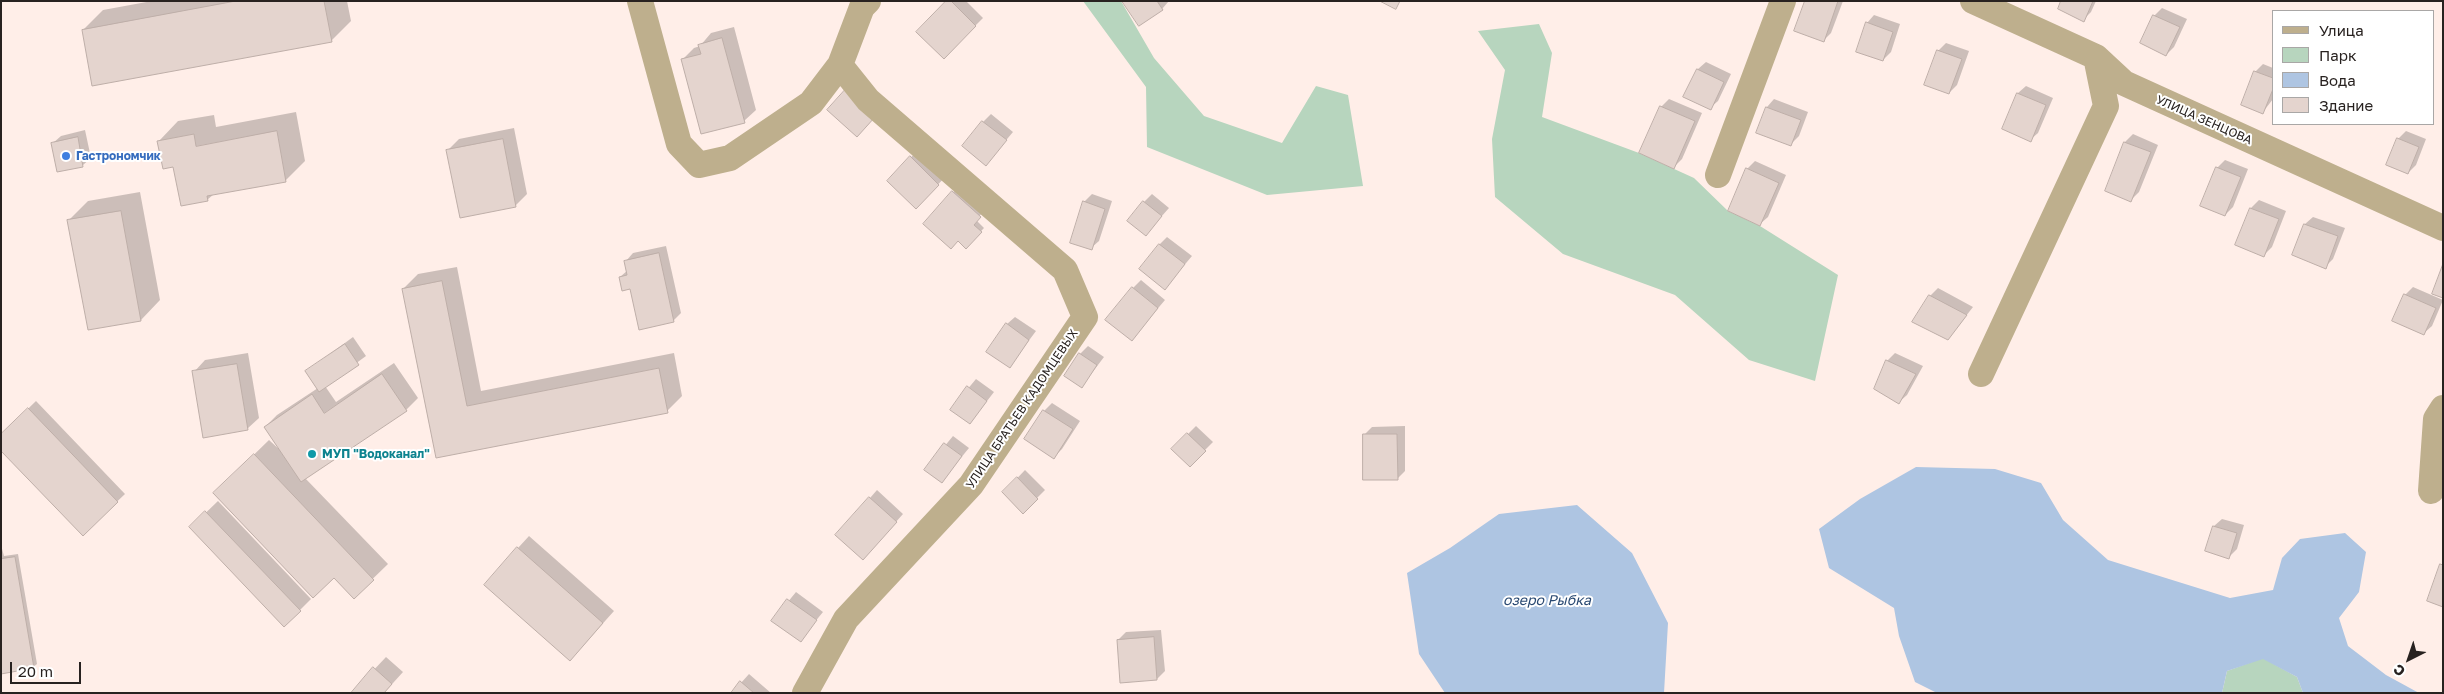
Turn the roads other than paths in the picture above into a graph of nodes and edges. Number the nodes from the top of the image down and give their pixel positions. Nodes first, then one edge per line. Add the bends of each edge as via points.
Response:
1 (640, 1) edge
2 (868, 1) edge
3 (1783, 1) edge
4 (1972, 1) edge
5 (2096, 57) junction
6 (840, 65) junction
7 (1718, 175) dead end
8 (2443, 228) edge
9 (1981, 374) dead end
10 (2443, 408) edge
11 (2431, 491) dead end
12 (805, 693) edge

1 - 6 street via 679,144 699,166 730,158 811,103
2 - 6 street via 862,7
3 - 7 street
4 - 5 street, УЛИЦА ЗЕНЦОВА
5 - 8 street, УЛИЦА ЗЕНЦОВА via 2124,83
5 - 9 street via 2106,106
6 - 12 street, УЛИЦА БРАТЬЕВ КАДОМЦЕВЫХ via 868,100 1065,270 1085,317 971,485 846,619
10 - 11 street via 2436,419

